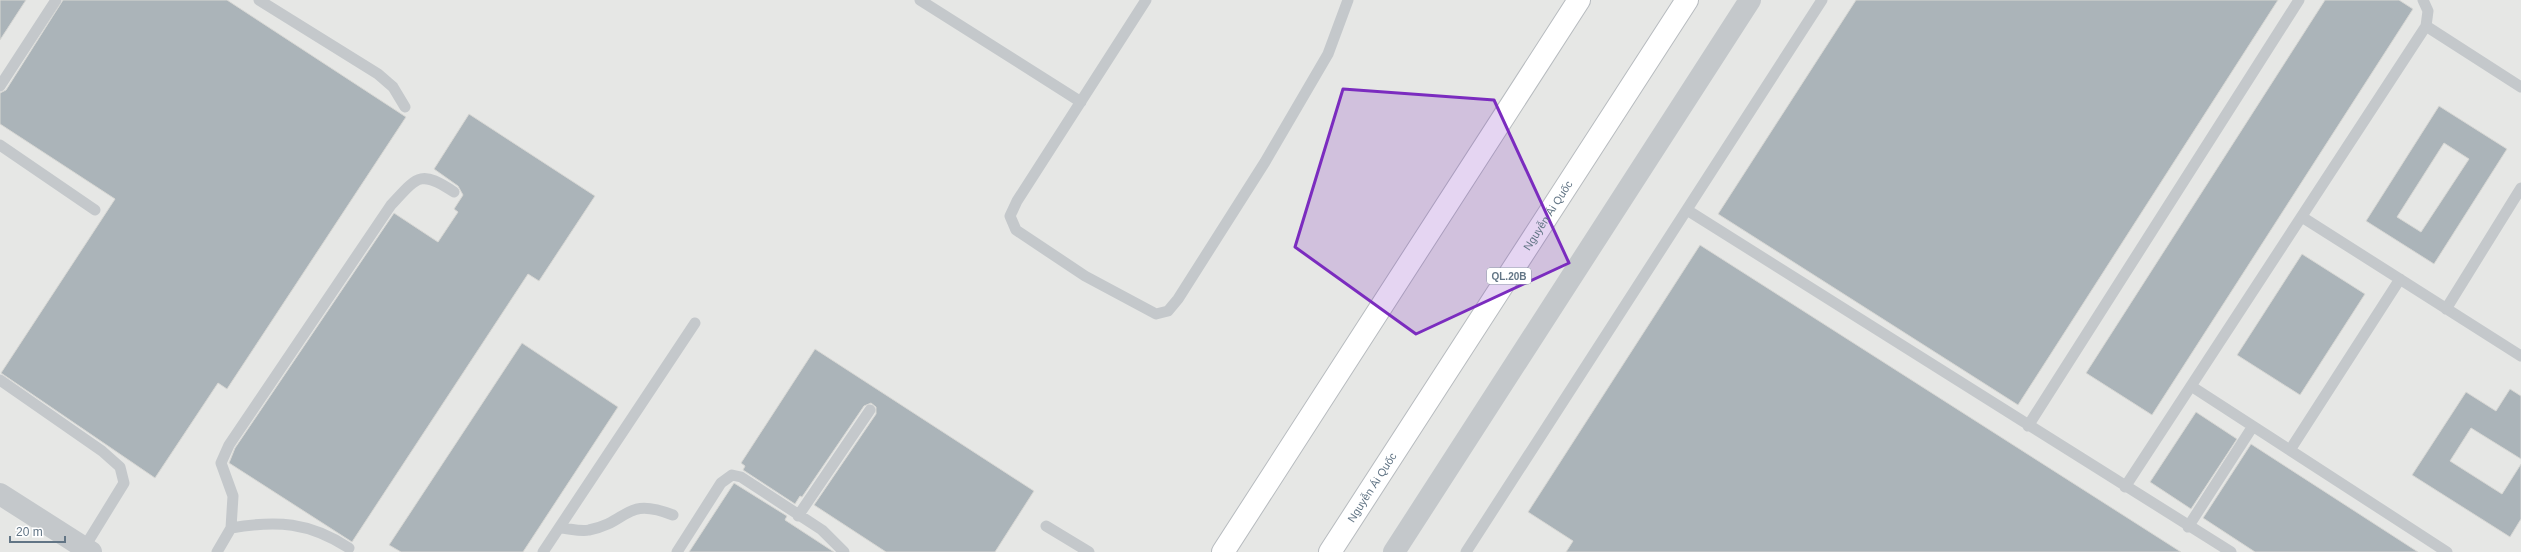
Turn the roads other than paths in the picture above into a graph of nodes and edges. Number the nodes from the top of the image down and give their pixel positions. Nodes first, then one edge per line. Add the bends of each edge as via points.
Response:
1 (56, 0) edge
2 (259, 0) edge
3 (920, 0) edge
4 (1146, 0) edge
5 (1348, 0) edge
6 (1579, 0) edge
7 (1687, 0) edge
8 (1750, 0) edge
9 (1822, 0) edge
10 (2299, 0) edge
11 (2423, 0) edge
12 (2426, 26) junction
13 (0, 86) edge
14 (2521, 87) edge
15 (1080, 102) junction
16 (406, 107) dead end
17 (0, 145) edge
18 (2521, 188) edge
19 (454, 192) dead end
20 (95, 210) dead end
21 (1687, 210) junction
22 (2302, 217) junction
23 (2400, 279) junction
24 (2446, 308) junction
25 (695, 324) dead end
26 (2521, 356) edge
27 (0, 380) edge
28 (2191, 386) junction
29 (870, 410) dead end
30 (2028, 426) junction
31 (2254, 426) junction
32 (2290, 450) junction
33 (2125, 487) junction
34 (0, 494) edge
35 (673, 515) dead end
36 (798, 516) junction
37 (1046, 526) dead end
38 (2188, 527) junction
39 (231, 528) junction
40 (559, 528) junction
41 (349, 548) dead end
42 (88, 550) edge
43 (217, 552) edge
44 (543, 552) edge
45 (677, 552) edge
46 (844, 552) edge
47 (1089, 552) edge
48 (1223, 552) edge
49 (1330, 552) edge
50 (1394, 552) edge
51 (1466, 552) edge
52 (2231, 552) edge
53 (2446, 552) edge

1 - 13 lane
2 - 16 lane via 378,74 393,87
3 - 15 lane
4 - 15 lane
5 - 15 lane via 1324,60 1265,162 1168,311 1156,314 1085,276 1016,230 1010,216
6 - 48 main road
7 - 49 main road, Nguyễn Ái Quốc / QL.20B
8 - 50 street
9 - 21 lane
10 - 30 lane
11 - 12 lane via 2428,11
12 - 14 lane
12 - 22 lane
17 - 20 lane
18 - 24 lane
19 - 39 lane via 435,179 426,177 418,180 391,205 229,446 221,463 233,496
21 - 30 lane
21 - 51 lane
22 - 23 lane
22 - 28 lane
23 - 24 lane
23 - 32 lane
24 - 26 lane
25 - 40 lane
27 - 42 lane via 102,451 120,467 124,483
28 - 31 lane
28 - 33 lane
29 - 36 lane
30 - 33 lane
31 - 32 lane
31 - 38 lane
32 - 53 lane
33 - 38 lane
34 - 42 street
35 - 40 lane via 654,507 637,508 589,530
36 - 45 lane via 741,477 732,475 721,483
36 - 46 lane via 822,530
37 - 47 lane
38 - 52 lane
39 - 41 lane via 262,523 288,524 316,530
39 - 43 lane
40 - 44 lane

